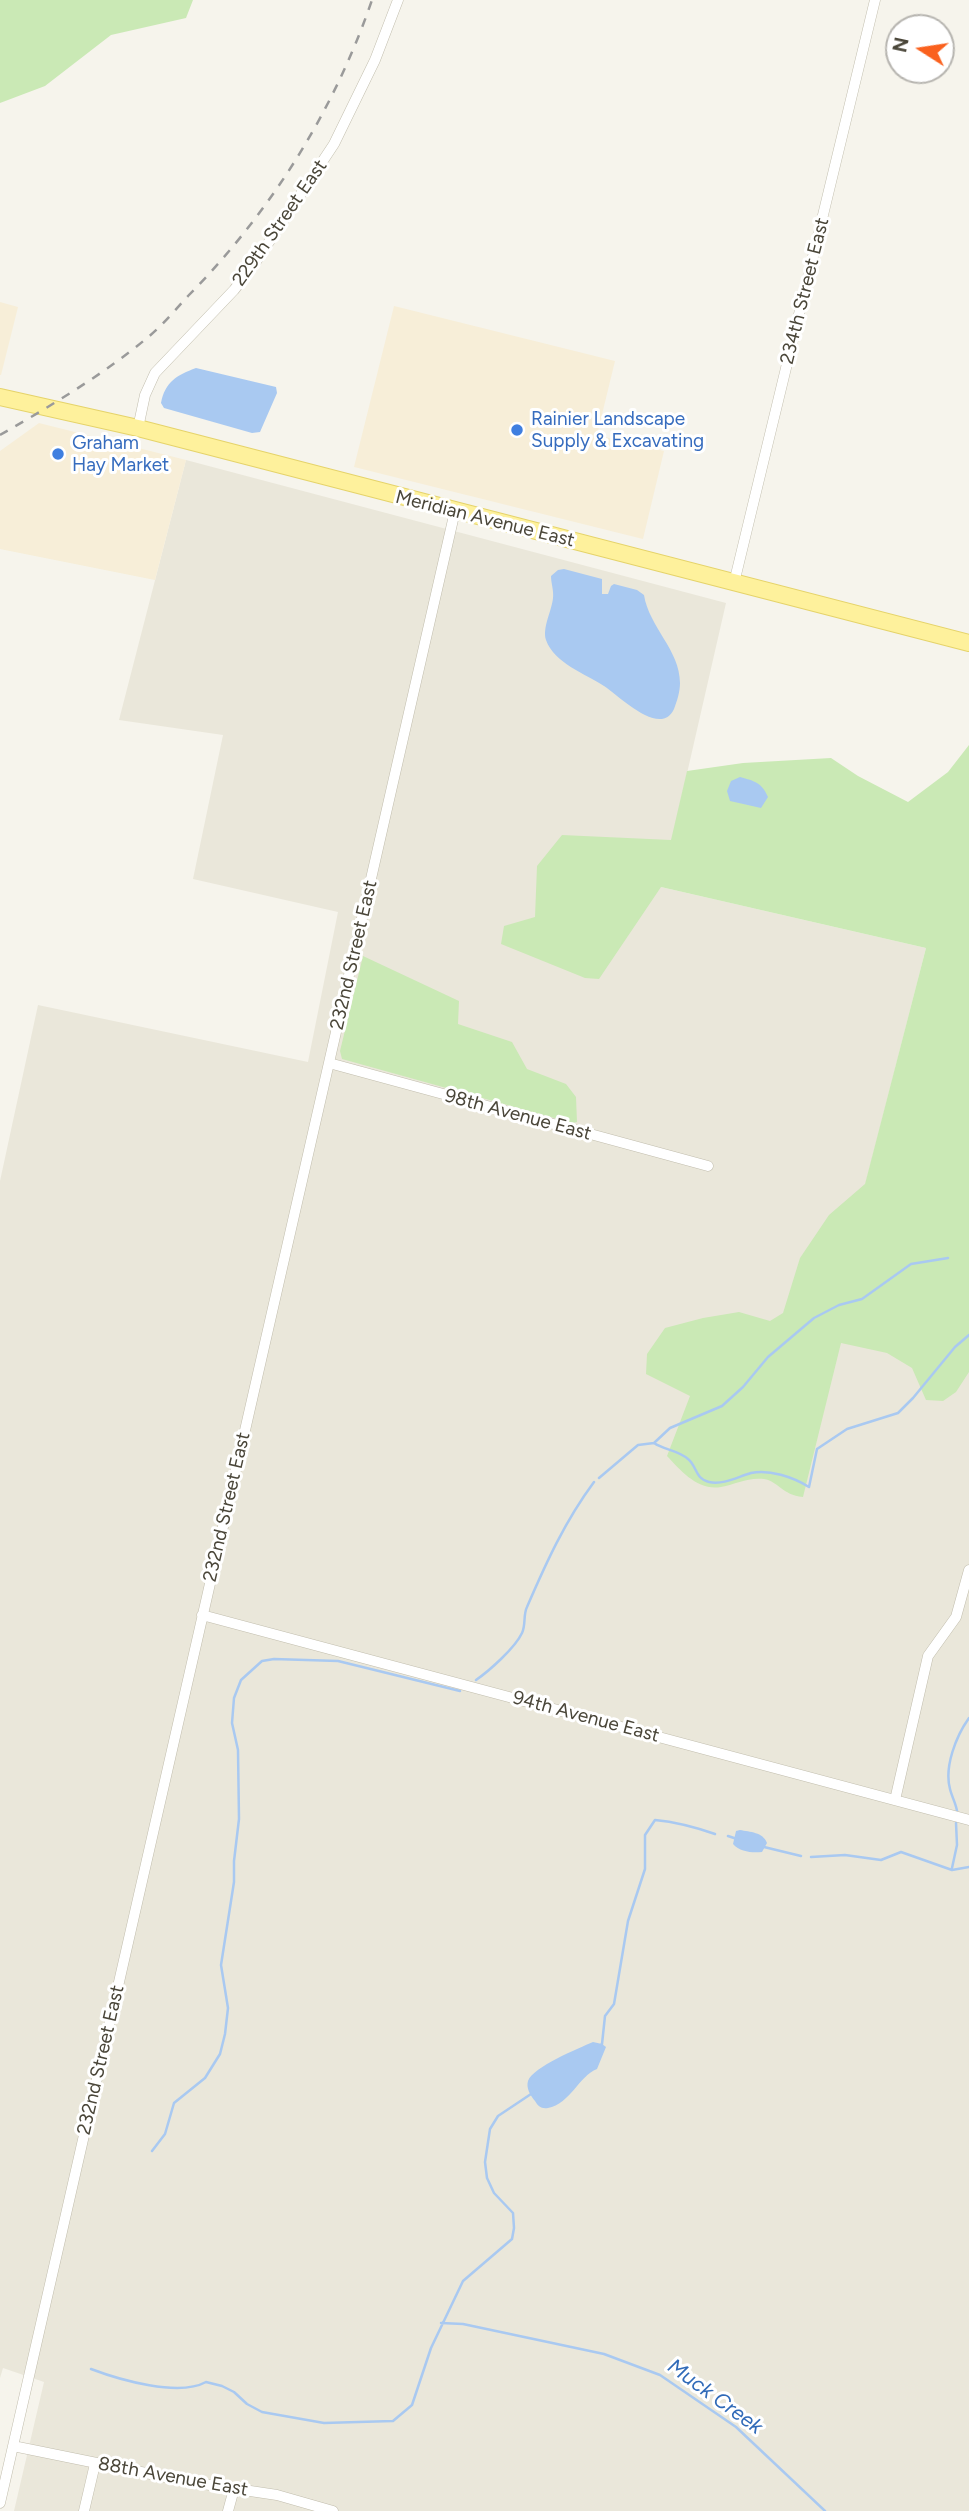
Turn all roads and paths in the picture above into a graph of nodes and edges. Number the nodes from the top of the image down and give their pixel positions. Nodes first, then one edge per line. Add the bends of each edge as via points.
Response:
1 (398, 0) edge
2 (875, 0) edge
3 (0, 397) edge
4 (138, 428) junction
5 (455, 511) junction
6 (734, 583) junction
7 (969, 643) edge
8 (329, 1063) junction
9 (708, 1166) dead end
10 (969, 1570) edge
11 (202, 1615) junction
12 (895, 1800) junction
13 (969, 1820) edge
14 (13, 2446) junction
15 (95, 2464) junction
16 (234, 2488) junction
17 (0, 2503) edge
18 (84, 2511) edge
19 (228, 2511) edge
20 (333, 2511) edge

1 - 4 street, 229th Street East via 334,144 241,281 155,373
2 - 6 street, 234th Street East
3 - 4 main road, Meridian Avenue East
4 - 5 main road, Meridian Avenue East
5 - 6 main road, Meridian Avenue East
5 - 8 street, 232nd Street East
6 - 7 main road, Meridian Avenue East
8 - 9 street, 98th Avenue East
8 - 11 street, 232nd Street East
10 - 12 street via 956,1617 928,1656
11 - 12 street, 94th Avenue East
11 - 14 street, 232nd Street East
12 - 13 street, 94th Avenue East
14 - 15 street, 88th Avenue East
14 - 17 street, 232nd Street East
15 - 16 street, 88th Avenue East
15 - 18 street
16 - 19 street
16 - 20 street, 88th Avenue East

